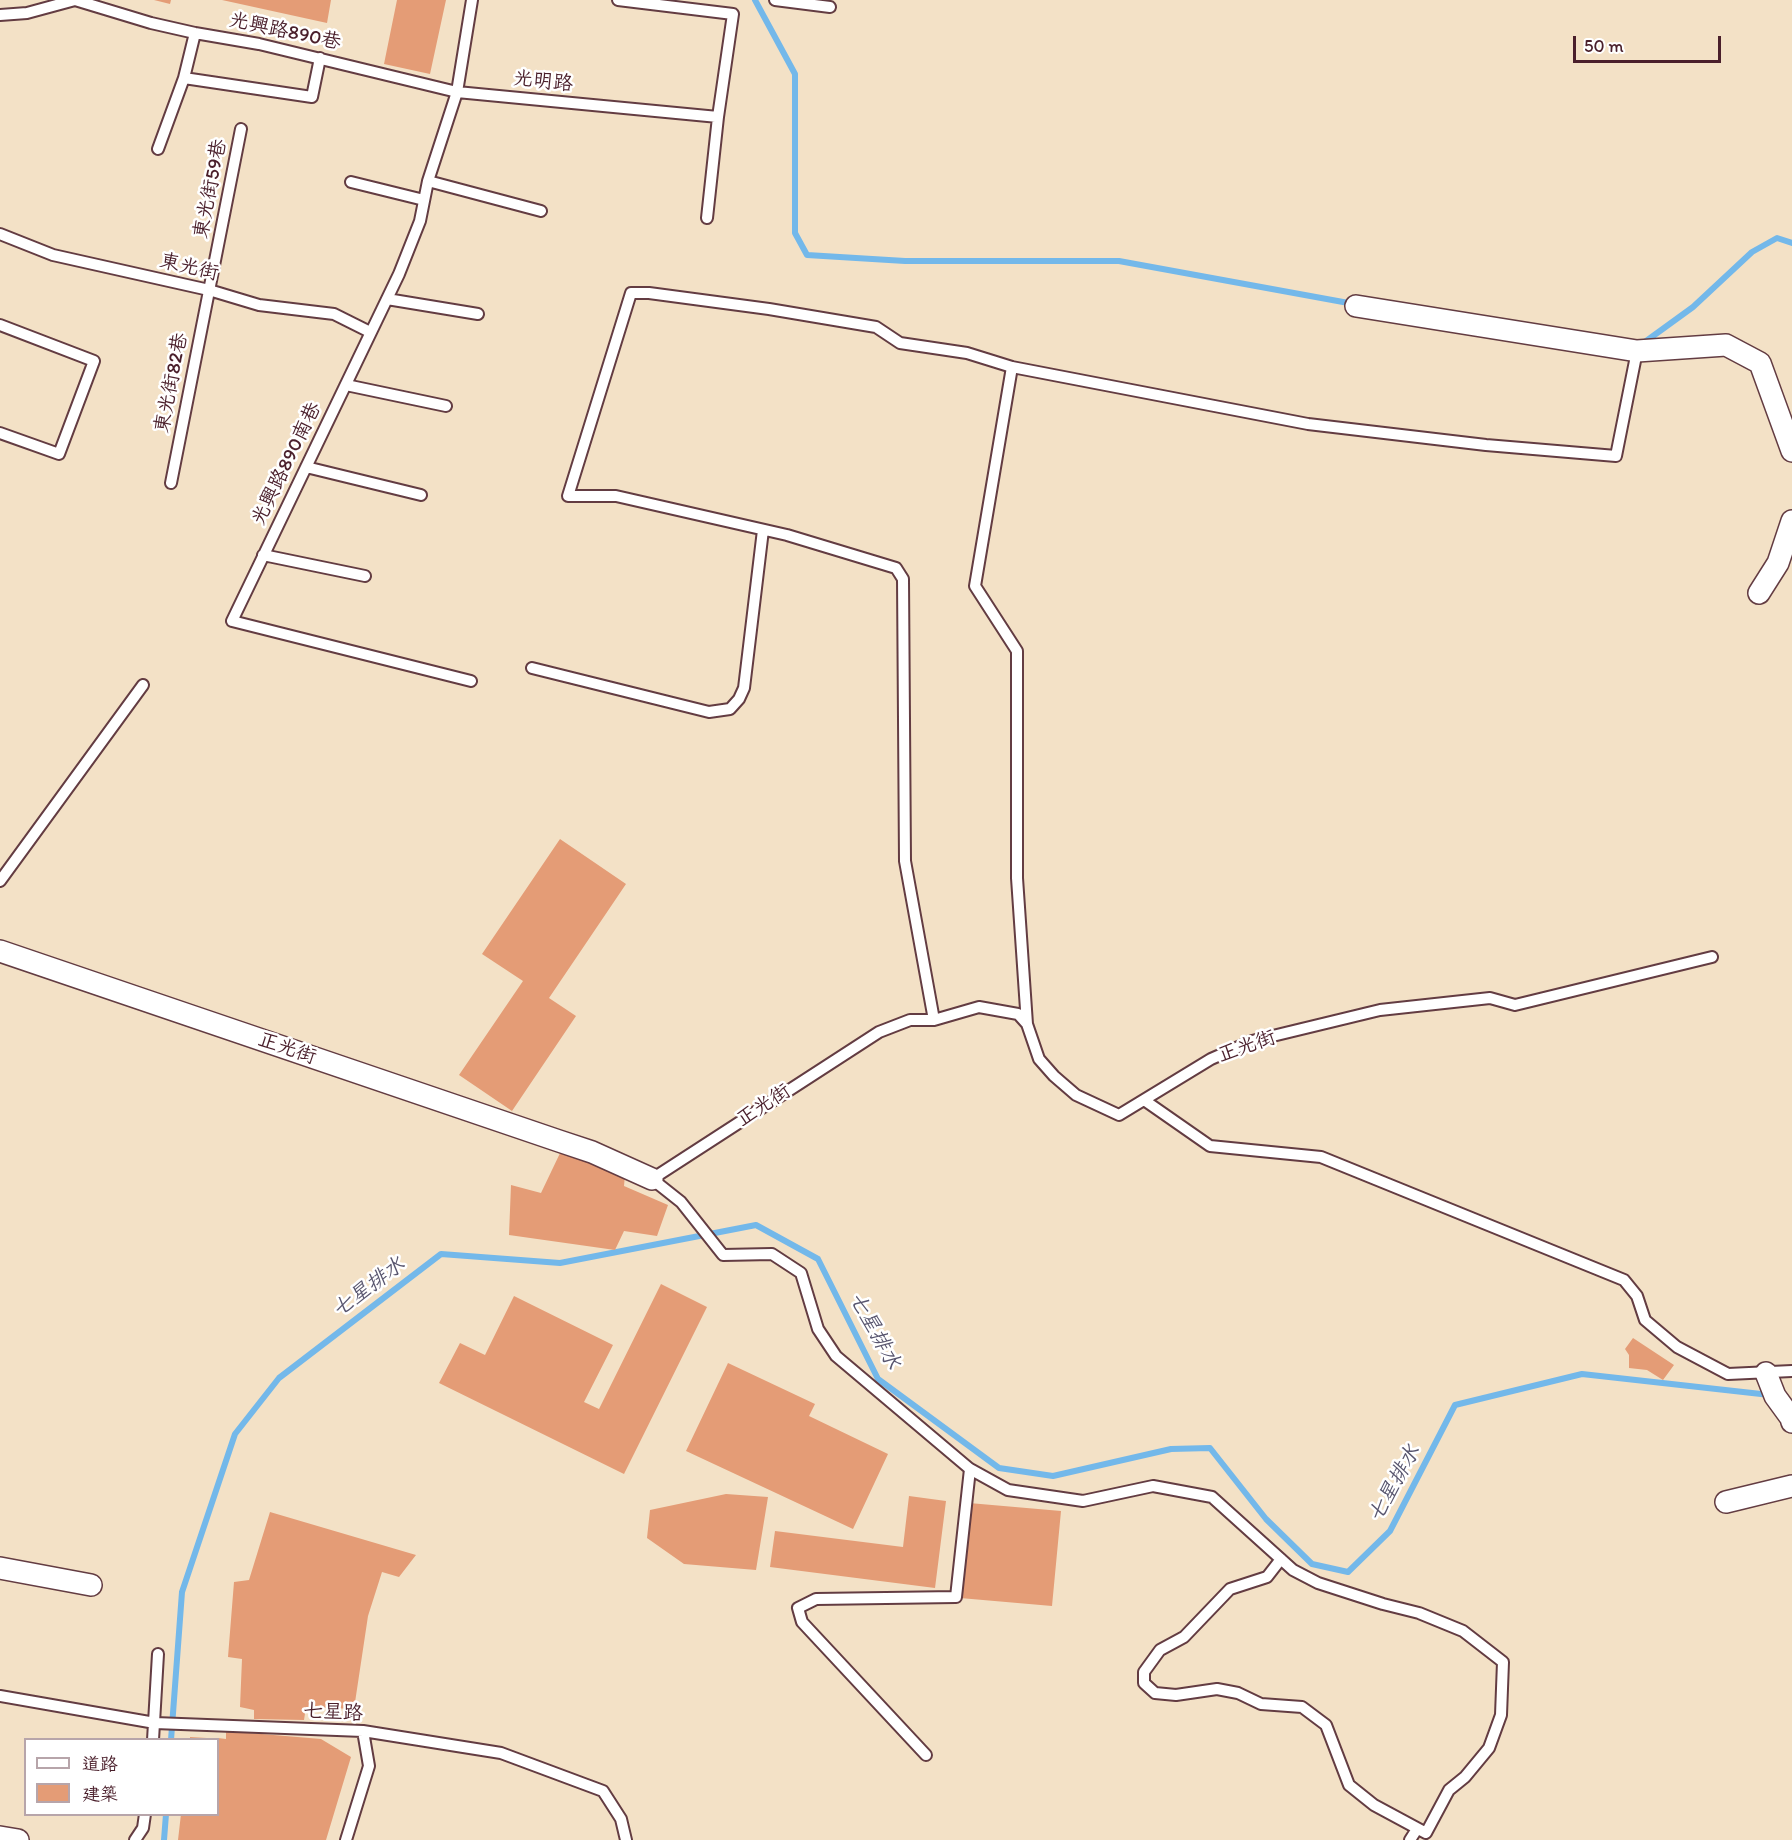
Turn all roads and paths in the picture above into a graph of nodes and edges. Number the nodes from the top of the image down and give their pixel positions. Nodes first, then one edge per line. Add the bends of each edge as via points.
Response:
1 (472, 0) edge
2 (618, 0) edge
3 (775, 0) edge
4 (830, 7) dead end
5 (0, 15) edge
6 (195, 33) junction
7 (320, 58) junction
8 (184, 78) junction
9 (457, 92) junction
10 (718, 117) junction
11 (241, 129) dead end
12 (158, 149) dead end
13 (428, 181) junction
14 (351, 182) dead end
15 (424, 200) junction
16 (541, 211) dead end
17 (707, 218) dead end
18 (0, 234) edge
19 (209, 290) junction
20 (387, 299) junction
21 (1356, 306) dead end
22 (478, 314) dead end
23 (0, 325) edge
24 (370, 332) junction
25 (1637, 351) junction
26 (1012, 368) junction
27 (346, 385) junction
28 (446, 406) dead end
29 (0, 433) edge
30 (1792, 451) edge
31 (306, 467) junction
32 (171, 483) dead end
33 (421, 495) dead end
34 (1792, 522) edge
35 (763, 530) junction
36 (263, 555) junction
37 (365, 576) dead end
38 (1759, 593) dead end
39 (532, 668) dead end
40 (471, 681) dead end
41 (143, 685) dead end
42 (0, 881) edge
43 (0, 951) edge
44 (1712, 957) dead end
45 (934, 1020) junction
46 (1028, 1024) junction
47 (1144, 1100) junction
48 (652, 1179) junction
49 (1792, 1371) edge
50 (1766, 1373) junction
51 (1792, 1422) edge
52 (970, 1469) junction
53 (1792, 1486) edge
54 (1726, 1502) dead end
55 (1281, 1559) junction
56 (0, 1568) edge
57 (91, 1585) dead end
58 (158, 1654) dead end
59 (0, 1696) edge
60 (157, 1723) junction
61 (363, 1731) junction
62 (153, 1738) edge
63 (926, 1755) dead end
64 (145, 1816) edge
65 (1417, 1829) junction
66 (0, 1837) edge
67 (18, 1840) edge
68 (135, 1840) edge
69 (346, 1840) edge
70 (626, 1840) edge
71 (1410, 1840) edge

1 - 9 lane
2 - 10 lane via 733,14
3 - 4 lane
5 - 6 lane, 光興路890巷 via 27,13 75,0
6 - 7 lane, 光興路890巷
6 - 8 lane
7 - 8 lane via 312,97
7 - 9 lane, 光興路890巷
8 - 12 lane
9 - 10 lane, 光明路
9 - 13 lane, 光興路890南巷
10 - 17 lane
11 - 19 lane, 東光街59巷
13 - 15 lane, 光興路890南巷
13 - 16 lane
14 - 15 lane
15 - 20 lane, 光興路890南巷 via 420,221
18 - 19 lane, 東光街 via 54,255
19 - 24 lane, 東光街 via 259,304 334,314
19 - 32 lane, 東光街82巷
20 - 22 lane
20 - 24 lane, 光興路890南巷
21 - 25 street
23 - 29 lane via 94,361 59,454
24 - 27 lane, 光興路890南巷
25 - 26 lane via 1616,456 1308,424
25 - 30 street via 1726,345 1760,363
26 - 35 lane via 967,353 900,343 876,327 769,309 631,293 568,496 616,496
26 - 46 lane via 975,586 1017,651 1017,878
27 - 28 lane
27 - 31 lane, 光興路890南巷
31 - 33 lane
31 - 36 lane, 光興路890南巷
34 - 38 street via 1778,562
35 - 39 lane via 744,688 729,709 709,712
35 - 45 lane via 896,567 903,579 905,861
36 - 37 lane
36 - 40 lane, 光興路890南巷 via 232,621
41 - 42 lane
43 - 48 street, 正光街 via 581,1149
44 - 47 lane, 正光街 via 1515,1005 1490,998 1380,1010 1252,1041 1211,1059
45 - 46 lane, 正光街 via 979,1007 1018,1014
45 - 48 lane, 正光街 via 910,1020 879,1032
46 - 47 lane, 正光街 via 1039,1059 1076,1095 1119,1115
47 - 50 lane via 1210,1146 1321,1157 1624,1280 1637,1296 1645,1320 1677,1347 1728,1374
48 - 52 lane via 681,1202 723,1255 772,1254 801,1273 818,1329 836,1356
49 - 50 lane
50 - 51 street
52 - 55 lane via 1008,1490 1083,1501 1153,1486 1212,1497
52 - 63 lane via 956,1597 816,1599 798,1608 802,1622
53 - 54 street
55 - 65 lane via 1318,1583 1463,1630 1503,1662 1502,1715 1489,1748 1449,1790 1426,1833
55 - 65 lane via 1267,1576 1230,1589 1184,1637 1160,1650 1144,1672 1144,1683 1155,1692 1176,1695 1217,1689 1261,1704 1302,1707 1326,1725 1349,1785 1374,1805
56 - 57 street
58 - 60 lane
59 - 60 lane, 七星路
60 - 61 lane, 七星路
60 - 62 lane
61 - 69 lane via 369,1766
61 - 70 lane, 七星路 via 501,1753 603,1791 621,1819
64 - 68 lane
65 - 71 lane
66 - 67 street

